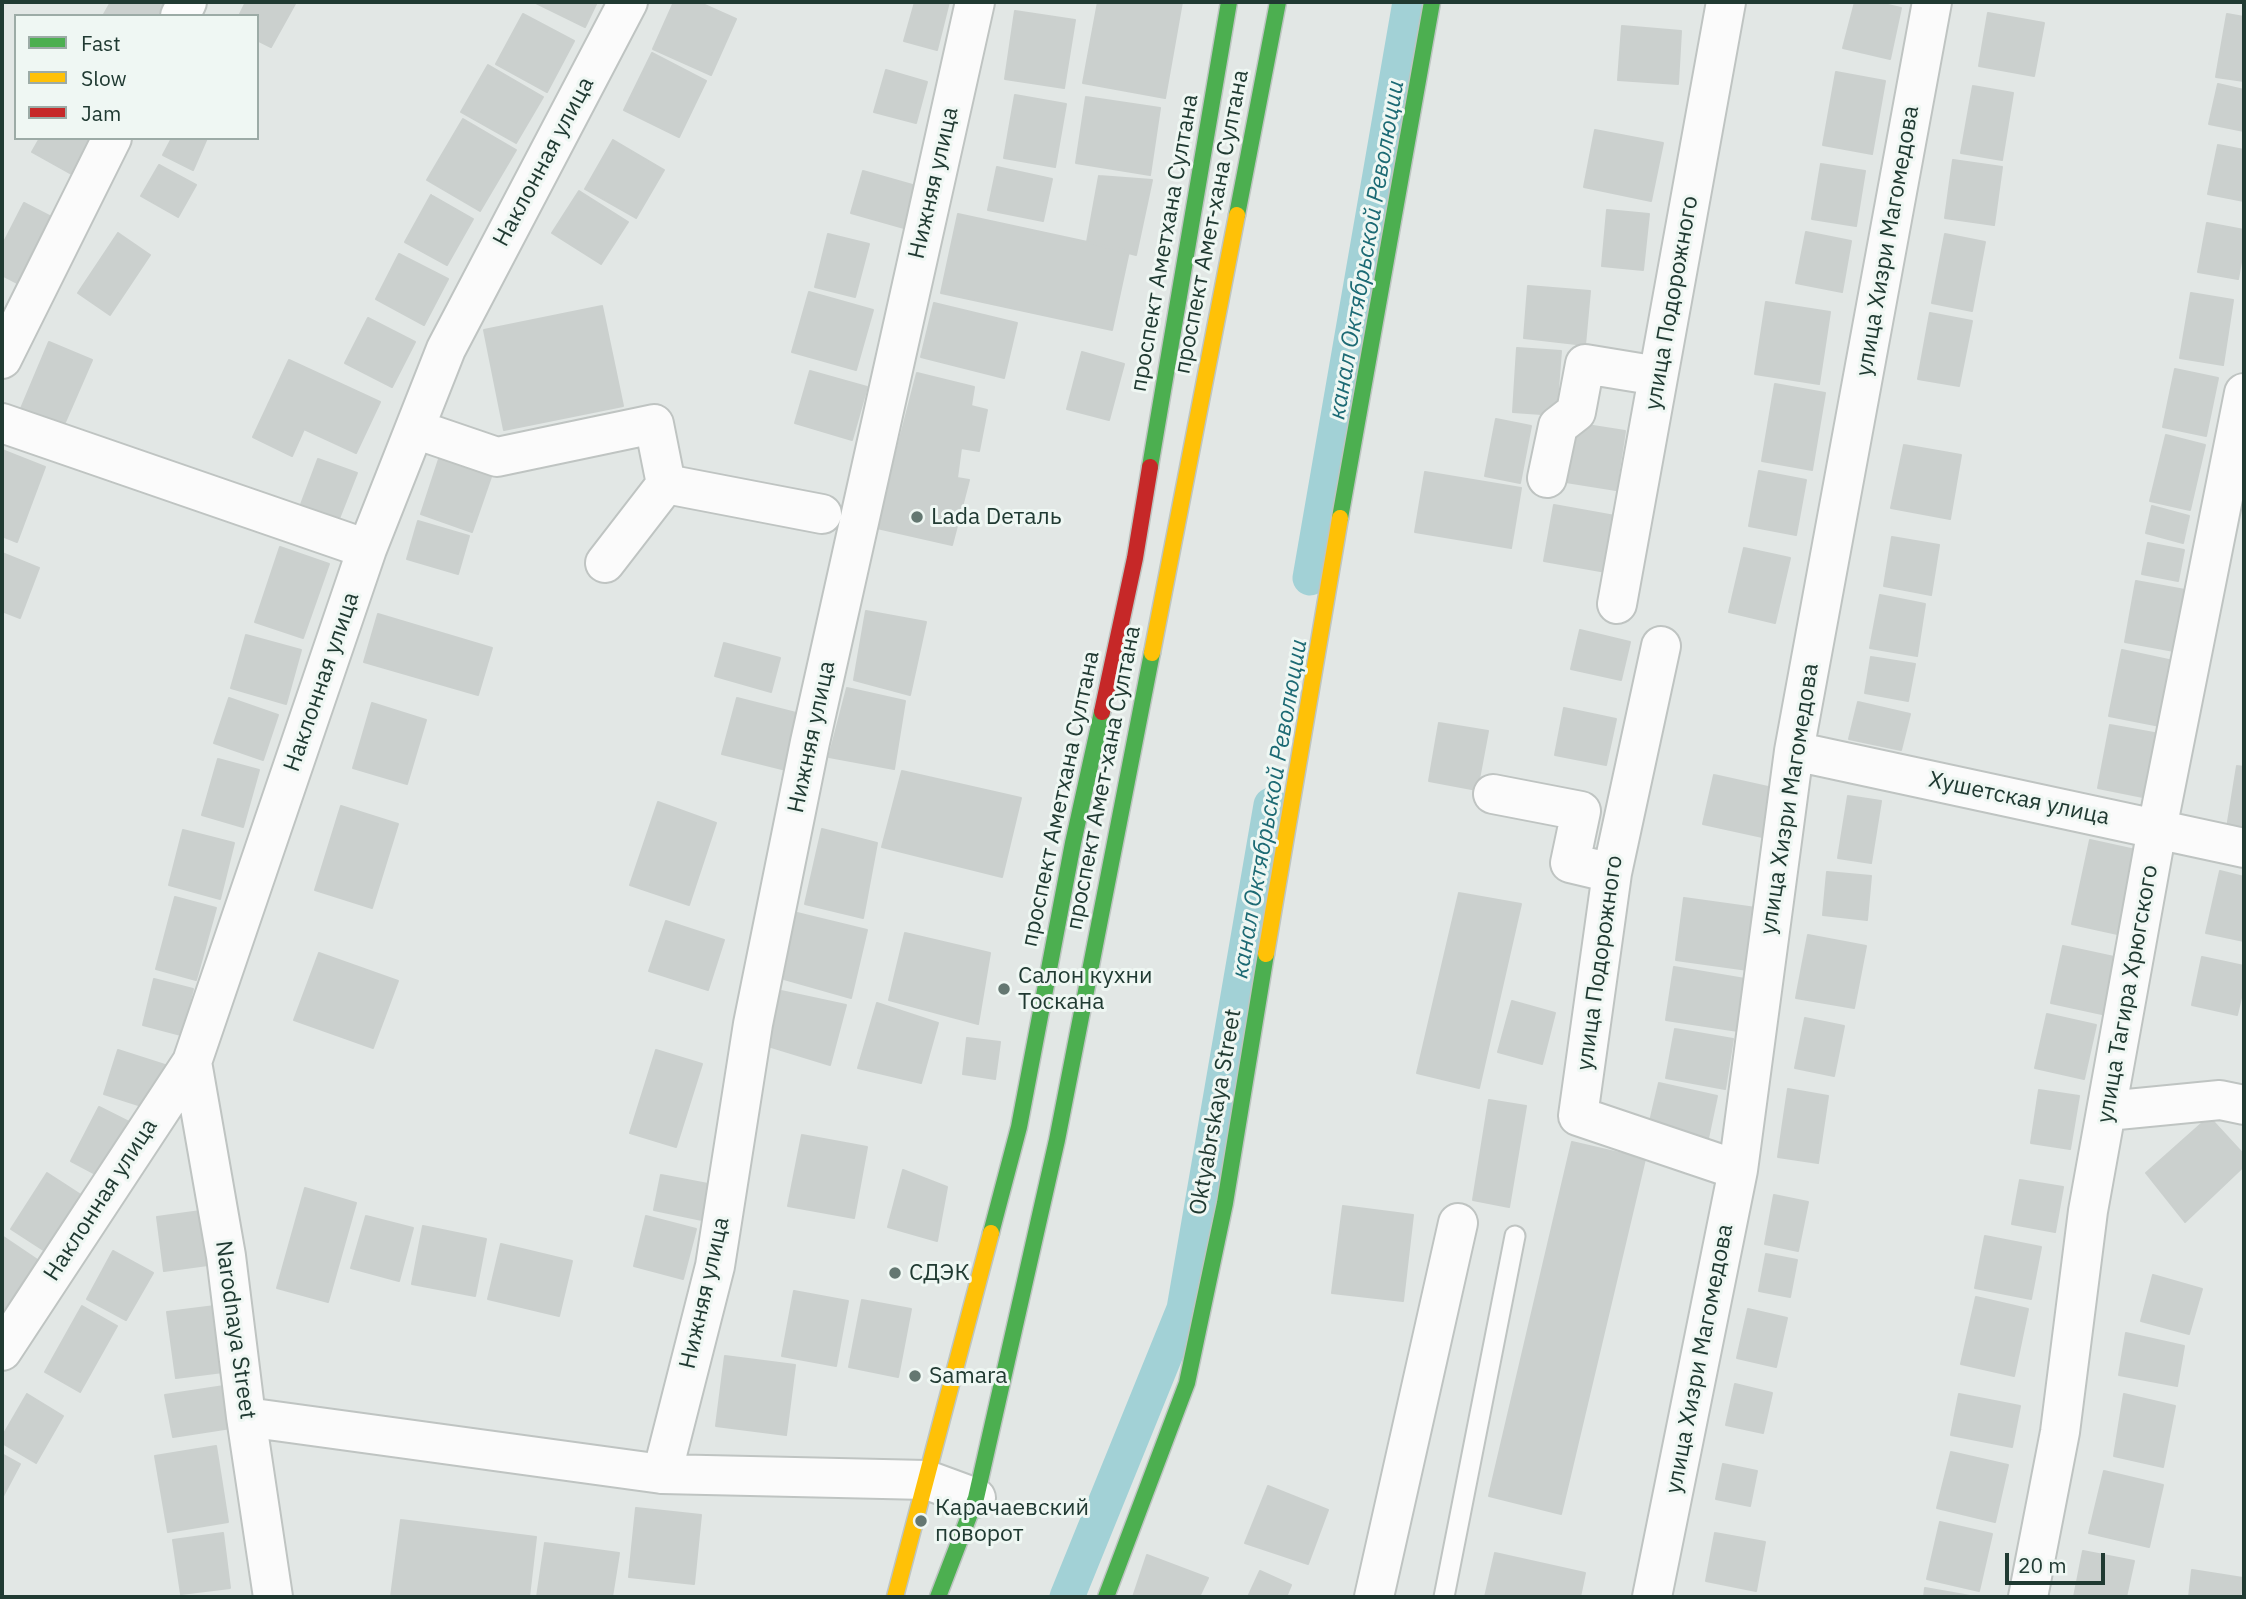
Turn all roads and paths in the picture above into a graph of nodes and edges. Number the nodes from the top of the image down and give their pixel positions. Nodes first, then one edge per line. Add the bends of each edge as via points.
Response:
1 (628, 2) edge
2 (975, 2) edge
3 (1229, 2) edge
4 (1278, 2) edge
5 (1432, 2) edge
6 (1726, 2) edge
7 (1932, 2) edge
8 (111, 140) edge
9 (2, 359) edge
10 (1658, 376) junction
11 (2244, 393) edge
12 (2, 423) edge
13 (415, 429) junction
14 (1547, 478) dead end
15 (666, 484) junction
16 (822, 514) dead end
17 (367, 549) junction
18 (605, 563) dead end
19 (1617, 604) dead end
20 (1661, 646) dead end
21 (1794, 751) junction
22 (1493, 794) dead end
23 (2157, 829) junction
24 (2244, 848) edge
25 (1612, 873) junction
26 (192, 1062) junction
27 (2244, 1105) edge
28 (2107, 1111) junction
29 (1738, 1170) junction
30 (1458, 1223) dead end
31 (1515, 1236) dead end
32 (2, 1351) edge
33 (246, 1417) junction
34 (662, 1474) junction
35 (927, 1480) junction
36 (976, 1498) junction
37 (273, 1597) edge
38 (895, 1597) edge
39 (938, 1597) edge
40 (1106, 1597) edge
41 (1374, 1597) edge
42 (1444, 1597) edge
43 (1651, 1597) edge
44 (2028, 1597) edge

1 - 13 street, Наклонная улица via 446,349
2 - 34 street, Нижняя улица via 810,742 753,1024 715,1266
3 - 35 main road, проспект Аметхана Султана via 1135,558 1073,842 1019,1127
4 - 36 main road, проспект Амет-хана Султана via 1057,1140
5 - 40 main road, Oktyabrskaya Street via 1300,743 1225,1203 1187,1383
6 - 10 street, улица Подорожного
7 - 21 street, улица Хизри Магомедова
8 - 9 street
10 - 14 street via 1585,364 1576,412 1558,426
10 - 19 street, улица Подорожного
11 - 23 street, улица Тагира Хрюгского
12 - 17 street
13 - 15 street via 497,457 654,424
13 - 17 street, Наклонная улица
15 - 16 street
15 - 18 street
17 - 26 street, Наклонная улица
20 - 25 street, улица Подорожного
21 - 23 street, Хушетская улица
21 - 29 street, улица Хизри Магомедова
22 - 25 street via 1581,811 1570,863
23 - 24 street, Хушетская улица
23 - 28 street, улица Тагира Хрюгского
25 - 29 street, улица Подорожного via 1578,1116
26 - 32 street, Наклонная улица
26 - 33 street, Narodnaya Street via 226,1256
27 - 28 street via 2220,1100
28 - 44 street, улица Тагира Хрюгского via 2088,1211 2060,1432
29 - 43 street, улица Хизри Магомедова
30 - 41 street
31 - 42 lane
33 - 34 street
33 - 37 street, Narodnaya Street
34 - 35 street
35 - 36 street
35 - 38 main road, проспект Аметхана Султана
36 - 39 main road, проспект Амет-хана Султана

